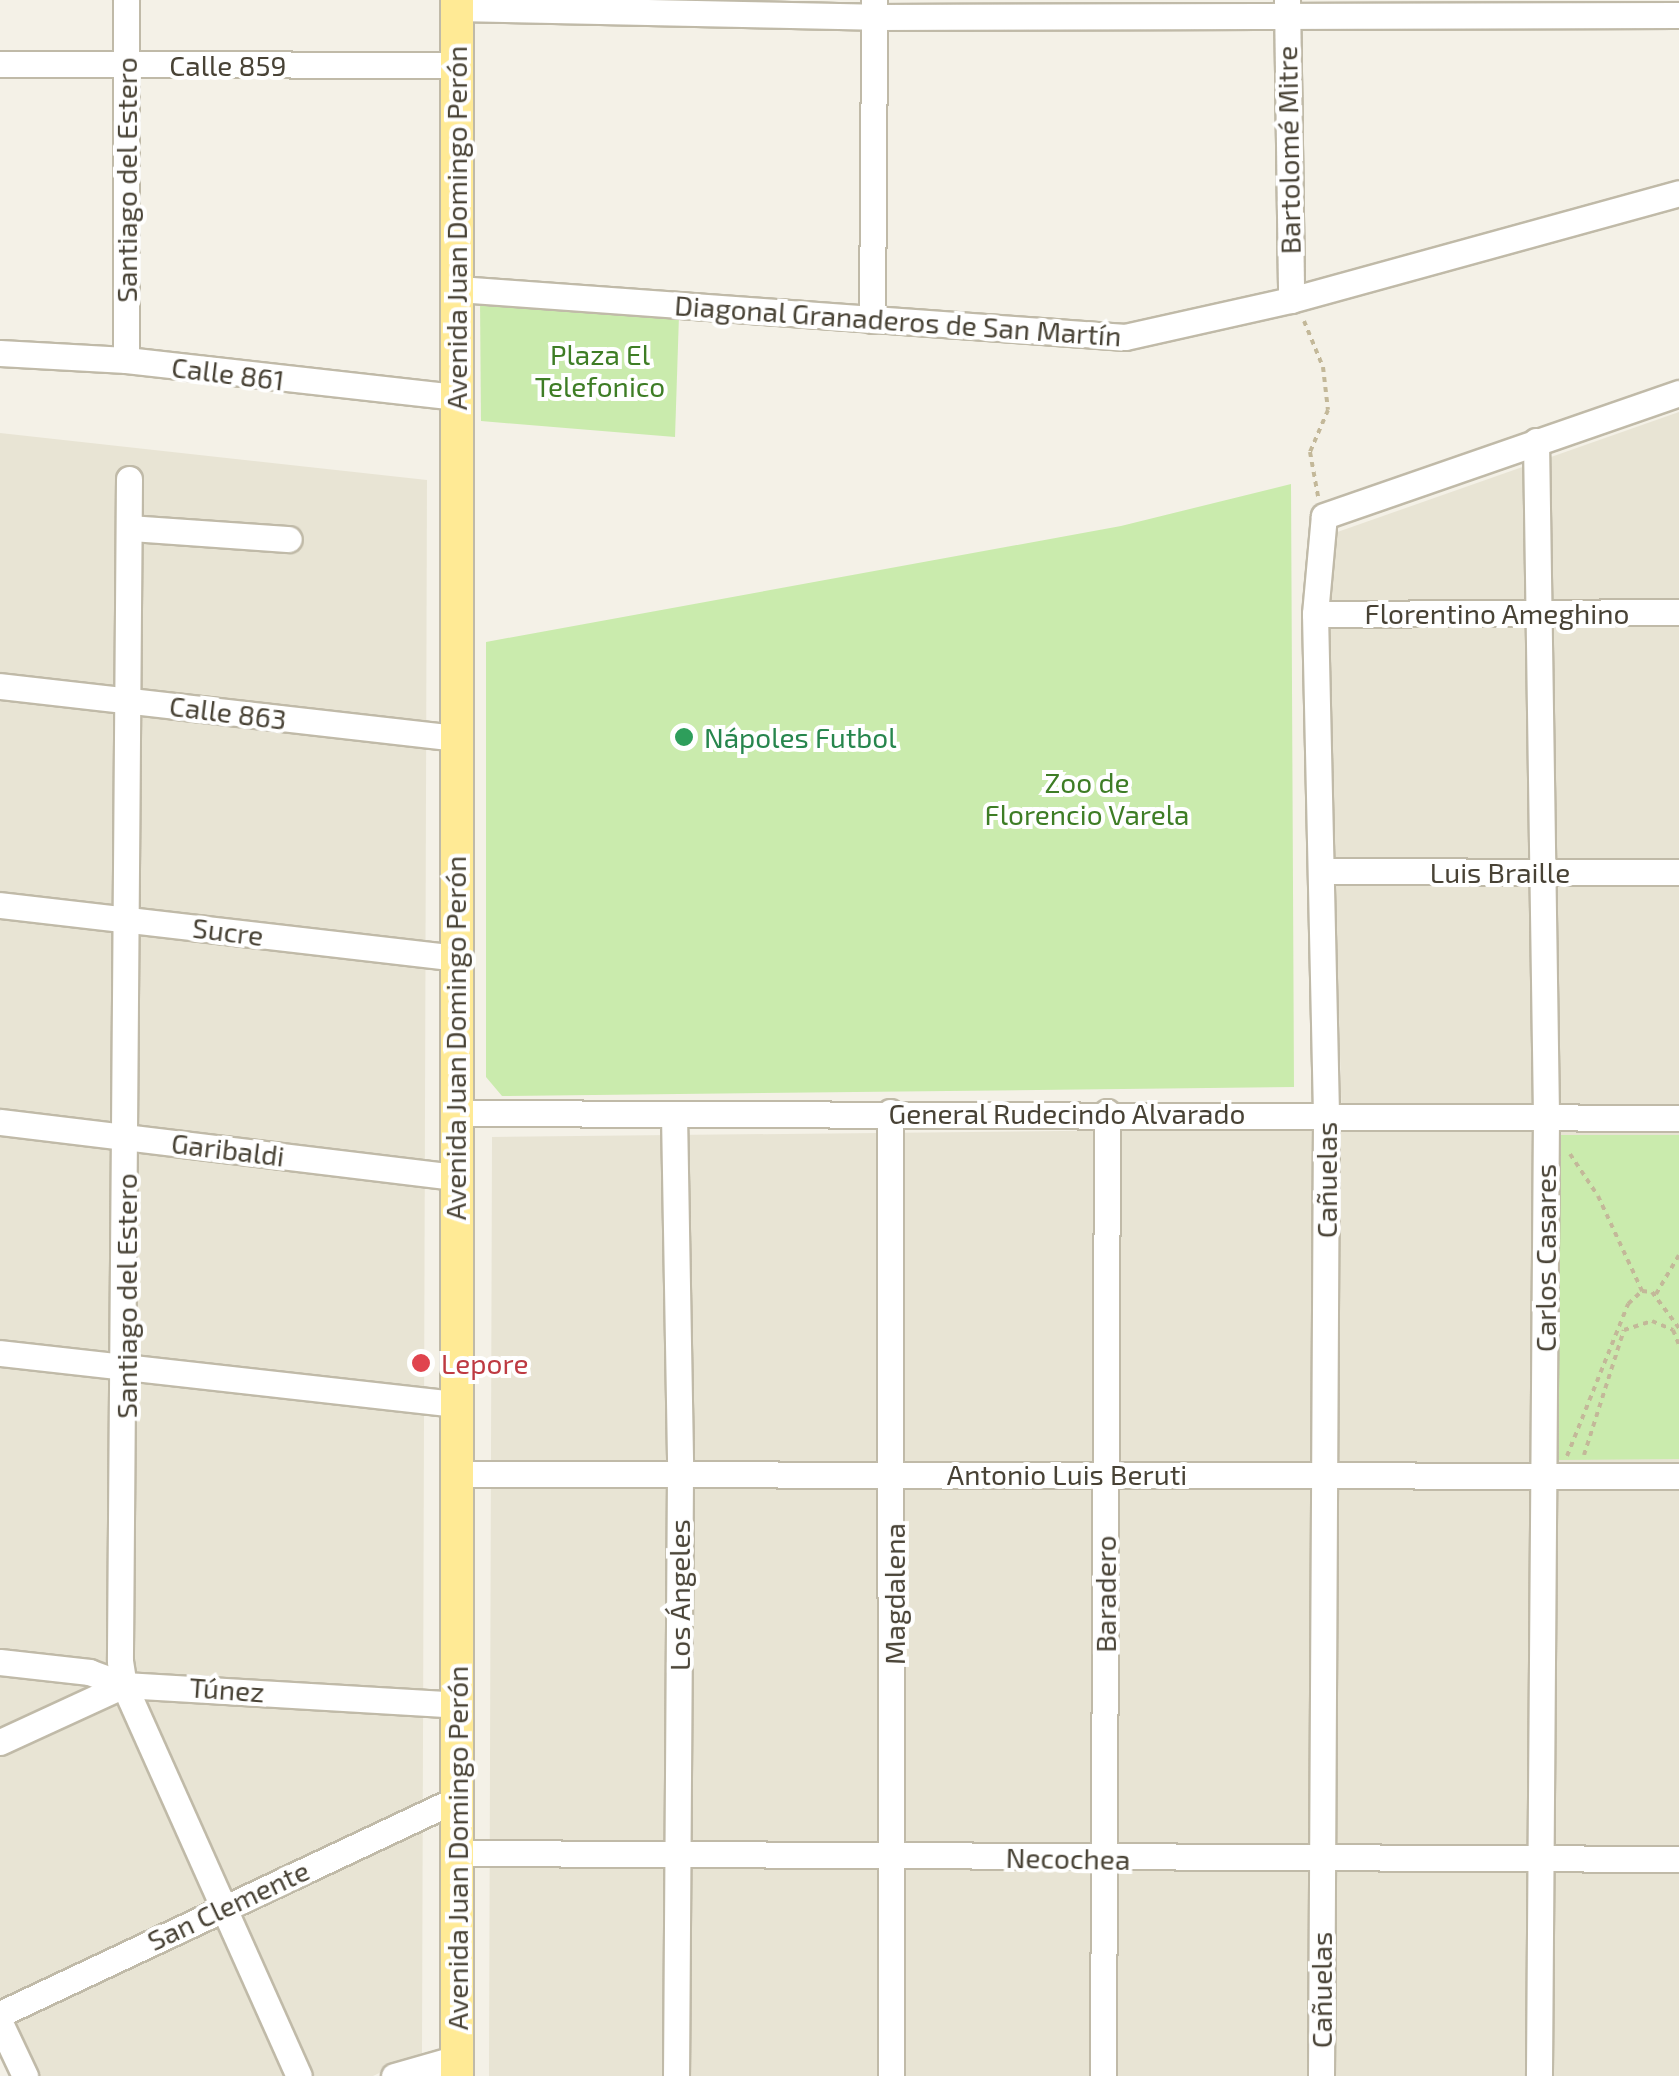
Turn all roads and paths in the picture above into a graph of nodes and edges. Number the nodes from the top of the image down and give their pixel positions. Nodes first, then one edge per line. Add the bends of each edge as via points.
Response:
1 (126, 0) edge
2 (457, 4) edge
3 (874, 8) edge
4 (1287, 9) edge
5 (1679, 15) edge
6 (0, 64) edge
7 (456, 65) junction
8 (126, 66) junction
9 (1679, 194) edge
10 (458, 290) junction
11 (1290, 300) junction
12 (872, 320) junction
13 (0, 353) edge
14 (126, 360) junction
15 (1679, 393) edge
16 (455, 397) junction
17 (1536, 441) junction
18 (129, 479) dead end
19 (1324, 516) junction
20 (130, 528) junction
21 (289, 539) dead end
22 (1679, 612) edge
23 (1315, 614) junction
24 (1537, 615) junction
25 (0, 686) edge
26 (126, 700) junction
27 (456, 738) junction
28 (1321, 872) junction
29 (1679, 872) edge
30 (1538, 873) junction
31 (0, 905) edge
32 (125, 918) junction
33 (456, 958) junction
34 (890, 1112) junction
35 (1107, 1112) junction
36 (455, 1113) junction
37 (674, 1114) junction
38 (1326, 1114) junction
39 (1679, 1118) edge
40 (0, 1122) edge
41 (1546, 1124) junction
42 (126, 1136) junction
43 (455, 1177) junction
44 (1679, 1254) edge
45 (1642, 1291) junction
46 (1656, 1294) junction
47 (1679, 1328) edge
48 (1679, 1345) edge
49 (0, 1353) edge
50 (127, 1366) junction
51 (455, 1404) junction
52 (894, 1473) junction
53 (456, 1474) junction
54 (1324, 1474) junction
55 (680, 1475) junction
56 (1106, 1476) junction
57 (1560, 1476) junction
58 (1679, 1476) edge
59 (0, 1662) edge
60 (124, 1686) junction
61 (457, 1704) junction
62 (0, 1742) edge
63 (457, 1798) junction
64 (457, 1854) junction
65 (894, 1855) junction
66 (678, 1858) junction
67 (1104, 1858) junction
68 (1679, 1859) edge
69 (1540, 1861) junction
70 (1322, 1862) junction
71 (223, 1907) junction
72 (0, 2014) edge
73 (0, 2024) edge
74 (457, 2067) edge
75 (25, 2076) edge
76 (299, 2076) edge
77 (394, 2076) edge
78 (676, 2076) edge
79 (891, 2076) edge
80 (1103, 2076) edge
81 (1321, 2076) edge
82 (1540, 2076) edge

1 - 8 street, Santiago del Estero
2 - 3 street
2 - 7 main road, Avenida Juan Domingo Perón
3 - 4 street
3 - 12 street
4 - 5 street
4 - 11 street, Bartolomé Mitre
6 - 8 street, Calle 859
7 - 8 street, Calle 859
7 - 10 main road, Avenida Juan Domingo Perón
8 - 14 street, Santiago del Estero
9 - 11 street, Diagonal Granaderos de San Martín
10 - 12 street, Diagonal Granaderos de San Martín
10 - 16 main road, Avenida Juan Domingo Perón
11 - 12 street, Diagonal Granaderos de San Martín via 1125,337
11 - 19 path via 1323,367 1328,410 1310,468
13 - 14 street, Calle 861
14 - 16 street, Calle 861
15 - 17 street
16 - 27 main road, Avenida Juan Domingo Perón
17 - 19 street
17 - 24 street, Carlos Casares
18 - 20 street, Santiago del Estero
19 - 23 street, Cañuelas
20 - 21 street
20 - 26 street, Santiago del Estero
22 - 24 street, Florentino Ameghino
23 - 24 street, Florentino Ameghino
23 - 28 street, Cañuelas
24 - 30 street, Carlos Casares
25 - 26 street, Calle 863
26 - 27 street, Calle 863
26 - 32 street, Santiago del Estero
27 - 33 main road, Avenida Juan Domingo Perón
28 - 30 street, Luis Braille
28 - 38 street, Cañuelas
29 - 30 street, Luis Braille
30 - 41 street, Carlos Casares
31 - 32 street, Sucre
32 - 33 street, Sucre
32 - 42 street, Santiago del Estero
33 - 36 main road, Avenida Juan Domingo Perón
34 - 35 street, General Rudecindo Alvarado
34 - 37 street, General Rudecindo Alvarado
34 - 52 street, Magdalena
35 - 38 street, General Rudecindo Alvarado
35 - 56 street, Baradero
36 - 37 street, General Rudecindo Alvarado
36 - 43 main road, Avenida Juan Domingo Perón
37 - 55 street, Los Ángeles
38 - 41 street, General Rudecindo Alvarado
38 - 54 street, Cañuelas
39 - 41 street, General Rudecindo Alvarado
40 - 42 street, Garibaldi
41 - 45 path via 1591,1186
41 - 57 street, Carlos Casares
42 - 43 street, Garibaldi
42 - 50 street, Santiago del Estero
43 - 51 main road, Avenida Juan Domingo Perón
44 - 46 path
45 - 46 path
45 - 57 path via 1616,1323
46 - 47 path
48 - 57 path via 1673,1330 1652,1321 1624,1330
49 - 50 street
50 - 51 street
50 - 60 street, Santiago del Estero
51 - 53 main road, Avenida Juan Domingo Perón
52 - 55 street, Antonio Luis Beruti
52 - 56 street, Antonio Luis Beruti
52 - 65 street, Magdalena
53 - 55 street, Antonio Luis Beruti
53 - 61 main road, Avenida Juan Domingo Perón
54 - 56 street, Antonio Luis Beruti
54 - 57 street, Antonio Luis Beruti
54 - 70 street, Cañuelas
55 - 66 street, Los Ángeles
56 - 67 street, Baradero
57 - 58 street, Antonio Luis Beruti
57 - 69 street, Carlos Casares
59 - 60 street, Túnez via 89,1672
60 - 61 street, Túnez
60 - 62 street
60 - 71 street, Santiago del Estero
61 - 63 main road, Avenida Juan Domingo Perón
63 - 64 main road, Avenida Juan Domingo Perón
63 - 71 street, San Clemente
64 - 66 street, Necochea
64 - 74 main road, Avenida Juan Domingo Perón
65 - 66 street, Necochea
65 - 67 street, Necochea
65 - 79 street, Magdalena
66 - 78 street, Los Ángeles
67 - 70 street, Necochea
67 - 80 street, Baradero
68 - 69 street, Necochea
69 - 70 street, Necochea
69 - 82 street, Carlos Casares
70 - 81 street, Cañuelas
71 - 72 street, San Clemente
71 - 76 street, Santiago del Estero
73 - 75 street
74 - 77 street via 424,2062

